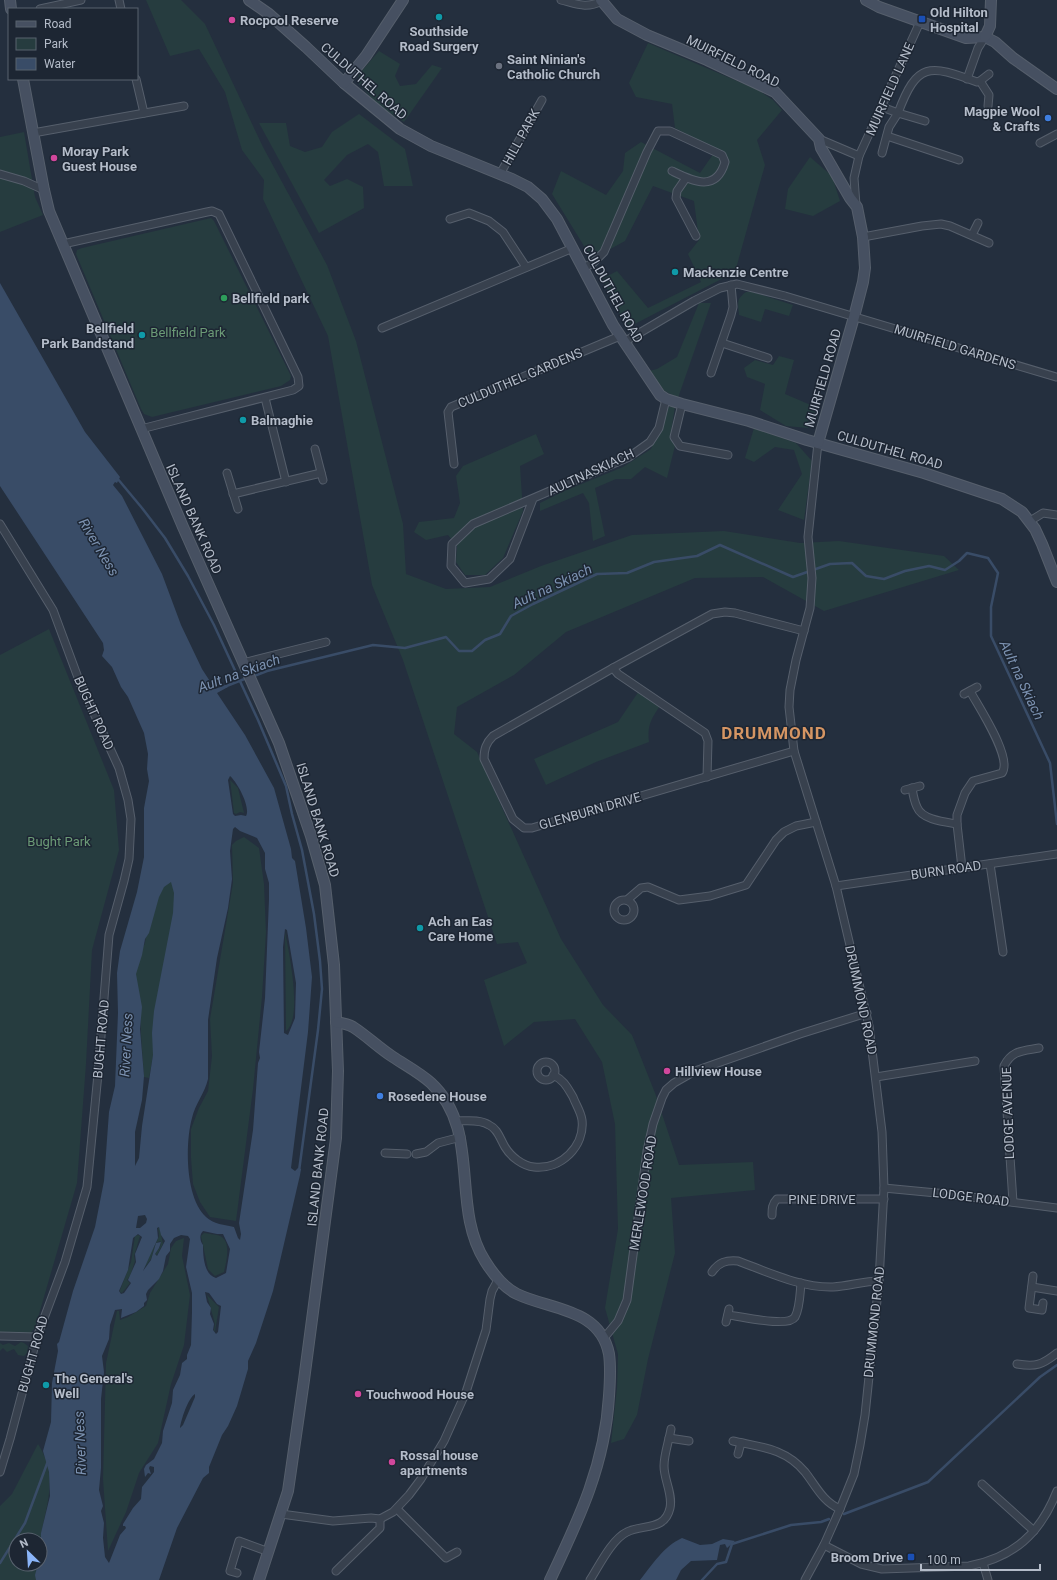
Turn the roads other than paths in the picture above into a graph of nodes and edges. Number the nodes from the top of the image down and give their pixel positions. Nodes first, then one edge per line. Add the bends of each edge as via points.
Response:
1 (249, 0) edge
2 (403, 0) edge
3 (561, 0) edge
4 (601, 0) edge
5 (866, 0) edge
6 (991, 0) edge
7 (77, 3) edge
8 (46, 8) edge
9 (920, 22) junction
10 (984, 37) junction
11 (989, 74) dead end
12 (967, 79) junction
13 (23, 80) edge
14 (136, 80) edge
15 (980, 81) junction
16 (344, 83) junction
17 (1057, 89) edge
18 (542, 100) dead end
19 (184, 106) dead end
20 (882, 106) junction
21 (988, 106) dead end
22 (898, 112) junction
23 (144, 114) junction
24 (925, 121) dead end
25 (33, 134) junction
26 (1057, 134) edge
27 (887, 136) junction
28 (819, 139) junction
29 (1040, 142) dead end
30 (882, 153) dead end
31 (859, 156) junction
32 (959, 160) dead end
33 (672, 171) dead end
34 (0, 174) edge
35 (500, 174) junction
36 (686, 178) junction
37 (44, 190) junction
38 (857, 207) junction
39 (450, 219) dead end
40 (978, 223) dead end
41 (972, 235) junction
42 (696, 236) dead end
43 (863, 237) junction
44 (989, 242) dead end
45 (63, 244) junction
46 (573, 248) junction
47 (526, 267) junction
48 (583, 268) junction
49 (731, 285) junction
50 (854, 317) junction
51 (382, 328) dead end
52 (622, 339) junction
53 (722, 343) junction
54 (768, 358) dead end
55 (711, 373) dead end
56 (1056, 377) edge
57 (264, 398) junction
58 (666, 399) junction
59 (682, 404) junction
60 (141, 429) junction
61 (818, 443) junction
62 (315, 449) dead end
63 (728, 455) dead end
64 (454, 464) dead end
65 (227, 473) dead end
66 (286, 482) junction
67 (233, 494) junction
68 (533, 499) junction
69 (238, 508) dead end
70 (1057, 515) edge
71 (1030, 521) junction
72 (0, 524) edge
73 (1057, 582) edge
74 (804, 631) junction
75 (326, 642) dead end
76 (243, 663) junction
77 (613, 668) junction
78 (978, 687) dead end
79 (794, 751) junction
80 (707, 777) junction
81 (920, 786) dead end
82 (816, 822) junction
83 (957, 824) junction
84 (1055, 854) edge
85 (990, 864) junction
86 (962, 868) junction
87 (836, 886) junction
88 (627, 900) dead end
89 (1003, 952) dead end
90 (867, 1013) junction
91 (336, 1022) junction
92 (1034, 1057) dead end
93 (975, 1061) dead end
94 (553, 1075) dead end
95 (876, 1077) junction
96 (456, 1121) junction
97 (460, 1137) junction
98 (386, 1153) dead end
99 (407, 1154) dead end
100 (416, 1154) dead end
101 (884, 1188) junction
102 (884, 1199) junction
103 (1013, 1202) junction
104 (1057, 1208) edge
105 (772, 1215) dead end
106 (712, 1272) dead end
107 (1033, 1276) dead end
108 (498, 1280) junction
109 (879, 1281) junction
110 (801, 1283) junction
111 (1032, 1287) junction
112 (1057, 1291) edge
113 (1043, 1303) dead end
114 (728, 1315) dead end
115 (0, 1336) edge
116 (37, 1337) junction
117 (604, 1338) junction
118 (1057, 1353) edge
119 (1017, 1364) dead end
120 (671, 1430) dead end
121 (669, 1438) junction
122 (689, 1441) dead end
123 (733, 1441) dead end
124 (741, 1443) junction
125 (738, 1454) dead end
126 (0, 1472) edge
127 (982, 1484) dead end
128 (1057, 1491) edge
129 (397, 1508) junction
130 (840, 1509) junction
131 (282, 1514) junction
132 (380, 1519) junction
133 (1034, 1531) junction
134 (824, 1546) junction
135 (269, 1552) junction
136 (457, 1552) dead end
137 (983, 1563) junction
138 (336, 1571) dead end
139 (237, 1573) dead end
140 (259, 1580) edge
141 (550, 1580) edge
142 (590, 1580) edge
143 (805, 1580) edge
144 (988, 1580) edge

1 - 16 main road, CULDUTHEL ROAD via 269,14
2 - 16 main road via 366,56
3 - 4 street via 592,6
4 - 28 main road, MUIRFIELD ROAD via 618,19 647,35 774,92
5 - 9 main road
6 - 10 main road via 990,26
7 - 8 street
9 - 10 main road via 966,38
9 - 20 street, MUIRFIELD LANE
10 - 12 street
10 - 17 main road via 995,42
11 - 15 street
12 - 15 street
12 - 22 street via 934,70 922,73 911,82
13 - 25 main road, ISLAND BANK ROAD
14 - 23 street
15 - 21 street via 989,95
16 - 35 main road, CULDUTHEL ROAD via 400,130 430,146
18 - 35 street, HILL PARK
19 - 23 street
20 - 22 street
20 - 31 street, MUIRFIELD LANE
22 - 24 street
22 - 27 street
23 - 25 street
25 - 37 main road, ISLAND BANK ROAD
26 - 29 street
27 - 30 street
27 - 32 street
28 - 31 street
28 - 38 main road, MUIRFIELD ROAD via 821,148
31 - 38 street, MUIRFIELD LANE via 854,178
33 - 36 street
34 - 37 street
35 - 46 main road, CULDUTHEL ROAD via 528,187 542,199
36 - 42 street via 677,191 676,198
36 - 48 street via 700,182 717,178 725,162 722,156 670,131 658,131 604,252 594,263
37 - 45 main road, ISLAND BANK ROAD
38 - 43 main road, MUIRFIELD ROAD
39 - 47 street via 468,213 488,221 503,232
40 - 41 street
41 - 43 street via 941,224
41 - 44 street
43 - 50 main road, MUIRFIELD ROAD via 865,268
45 - 57 street via 212,211 219,214 298,377 298,386 293,390
45 - 60 main road, ISLAND BANK ROAD
46 - 47 street
46 - 48 main road, CULDUTHEL ROAD
47 - 51 street
48 - 52 main road, CULDUTHEL ROAD
49 - 50 street, MUIRFIELD GARDENS via 745,285
49 - 52 street, CULDUTHEL GARDENS via 720,288
49 - 53 street via 733,306
50 - 56 street, MUIRFIELD GARDENS
50 - 61 main road, MUIRFIELD ROAD
52 - 58 main road, CULDUTHEL ROAD via 654,387
52 - 64 street, CULDUTHEL GARDENS via 451,407 448,412
53 - 54 street
53 - 55 street
57 - 60 street
57 - 66 street
58 - 59 main road, CULDUTHEL ROAD
58 - 68 street, AULTNASKIACH via 658,428 650,442 629,457
59 - 61 main road, CULDUTHEL ROAD via 749,421
59 - 63 street via 674,437 680,446
60 - 76 main road, ISLAND BANK ROAD
61 - 71 main road, CULDUTHEL ROAD via 989,494 1010,503
61 - 74 street, DRUMMOND ROAD via 808,537 812,578 810,608
62 - 66 street via 322,476
65 - 67 street
66 - 67 street
67 - 69 street
68 - 68 street, AULTNASKIACH via 510,559 489,579 465,583 451,566 452,544 473,524
70 - 71 street via 1043,513
71 - 73 main road, CULDUTHEL ROAD
72 - 116 street, BUGHT ROAD via 53,610 80,684 119,768 131,819 131,841 124,881 109,936 87,1187 65,1262
74 - 77 street, GLENBURN DRIVE via 735,613 712,614
74 - 79 street, DRUMMOND ROAD via 790,690 789,708
75 - 76 street
76 - 91 main road, ISLAND BANK ROAD via 282,750 325,885 334,965
77 - 80 street via 618,674 705,733 708,741
77 - 80 street, GLENBURN DRIVE via 493,736 487,742 484,759 512,819 524,828 532,828
78 - 83 street via 967,692 1001,748 1004,766 1002,773 978,779 970,784 960,807
79 - 80 street, GLENBURN DRIVE
79 - 82 street, DRUMMOND ROAD
81 - 83 street via 908,789 920,812 928,817
82 - 87 street, DRUMMOND ROAD
82 - 88 street via 796,826 784,832 746,885 710,896 679,900 642,888
83 - 86 street
84 - 85 street, BURN ROAD
85 - 86 street, BURN ROAD
85 - 89 street
86 - 87 street, BURN ROAD
87 - 90 street, DRUMMOND ROAD
90 - 95 street, DRUMMOND ROAD
90 - 117 street, MERLEWOOD ROAD via 695,1071 666,1090 653,1124 647,1151 627,1300 618,1321
91 - 96 main road via 352,1027 430,1082 448,1105
91 - 131 main road, ISLAND BANK ROAD via 336,1138 288,1491
92 - 103 street, LODGE AVENUE via 1036,1048 1014,1053 1004,1066
93 - 95 street
94 - 96 street via 565,1083 582,1121 578,1144 561,1162 548,1166 526,1165 508,1153 496,1131 488,1124
95 - 101 street, DRUMMOND ROAD via 882,1132
96 - 97 main road
97 - 100 street via 438,1143 426,1152
97 - 108 main road via 470,1223 484,1260
98 - 99 street
101 - 102 street, DRUMMOND ROAD
101 - 103 street, LODGE ROAD
102 - 105 street, PINE DRIVE via 778,1200 772,1207
102 - 109 street, DRUMMOND ROAD
103 - 104 street, LODGE ROAD
106 - 110 street via 716,1265 730,1260
107 - 111 street
108 - 117 main road via 516,1294 571,1311 588,1321
108 - 129 street via 492,1291 486,1330 466,1392 444,1442 421,1479
109 - 110 street via 833,1287
109 - 130 street, DRUMMOND ROAD via 860,1445 854,1474
110 - 114 street via 797,1310 791,1320 778,1322
111 - 112 street
111 - 113 street via 1029,1308 1042,1310
115 - 116 street
116 - 126 street, BUGHT ROAD
117 - 141 main road via 610,1367 608,1414 602,1453 583,1509
118 - 119 street via 1039,1365
120 - 121 street
121 - 122 street
121 - 142 street via 664,1466 671,1500 666,1517 659,1524 649,1528 627,1532 611,1547
123 - 124 street
124 - 125 street
124 - 130 street via 773,1449 784,1454 804,1471 824,1498
127 - 133 street
128 - 133 street via 1043,1520
129 - 132 street
129 - 136 street via 446,1558
130 - 134 street, DRUMMOND ROAD
131 - 132 street via 333,1521
131 - 135 main road, ISLAND BANK ROAD
132 - 138 street via 380,1528
133 - 137 street via 1011,1551 998,1559
134 - 137 street via 861,1564 882,1569 969,1566
134 - 143 street, DRUMMOND ROAD
135 - 139 street via 239,1541 230,1571
135 - 140 main road, ISLAND BANK ROAD
137 - 144 street

